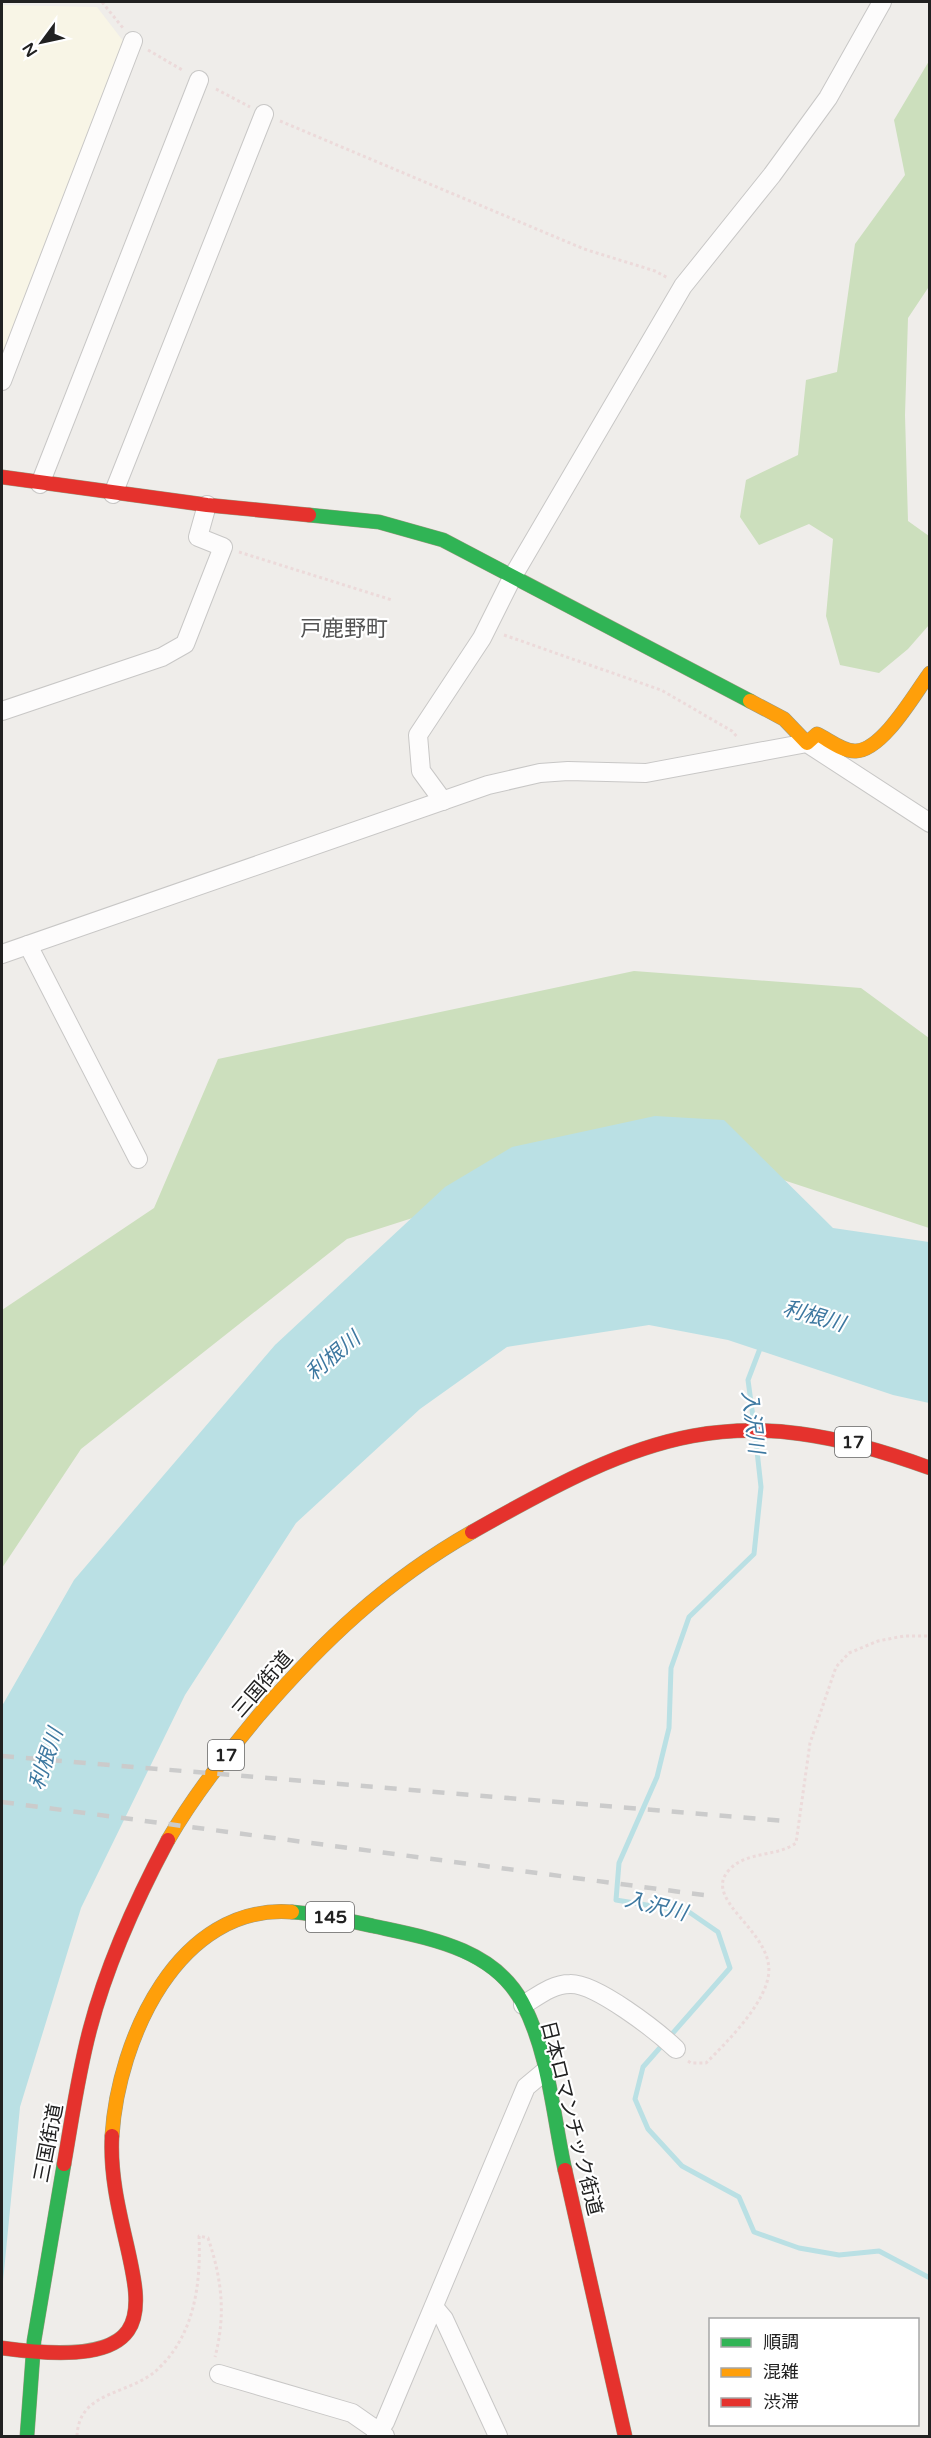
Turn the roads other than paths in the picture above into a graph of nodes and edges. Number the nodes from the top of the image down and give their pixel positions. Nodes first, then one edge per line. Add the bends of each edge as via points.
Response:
1 (882, 2) edge
2 (133, 41) dead end
3 (199, 80) road end
4 (264, 114) road end
5 (2, 381) edge
6 (2, 477) edge
7 (40, 484) junction
8 (113, 494) junction
9 (207, 505) junction
10 (513, 576) junction
11 (930, 673) edge
12 (2, 711) edge
13 (807, 742) junction
14 (442, 801) junction
15 (930, 824) edge
16 (28, 945) junction
17 (2, 954) edge
18 (138, 1159) dead end
19 (930, 1468) edge
20 (523, 2005) junction
21 (676, 2049) road end
22 (544, 2072) junction
23 (434, 2307) junction
24 (2, 2348) edge
25 (32, 2352) junction
26 (219, 2374) road end
27 (380, 2435) edge
28 (27, 2436) edge
29 (498, 2436) edge
30 (625, 2436) edge

1 - 10 street via 828,98 683,286
2 - 5 street
3 - 7 street
4 - 8 street
6 - 7 main road
7 - 8 main road
8 - 9 main road
9 - 10 main road via 379,522 443,540
9 - 12 street via 198,537 223,547 185,644 176,651
10 - 13 main road via 784,719
10 - 14 street via 486,629 418,735 421,771
11 - 13 main road via 884,734 867,749 855,751 817,734
13 - 14 street via 646,773 540,773
13 - 15 street
14 - 16 street
16 - 17 street
16 - 18 street
19 - 25 main road, 三国街道 / 17 via 842,1439 751,1430 678,1437 638,1449 571,1479 439,1552 351,1616 231,1749 196,1796 135,1909 105,1980 81,2074
20 - 21 street via 552,1987 571,1983 625,2008
20 - 22 main road, 日本ロマンチック街道 / 145
20 - 25 main road, 日本ロマンチック街道 / 145 via 496,1970 472,1954 446,1944 319,1914 258,1912 219,1925 200,1938 164,1983 131,2043 122,2068 111,2137 114,2189 135,2286 136,2322 127,2336 94,2353
22 - 23 street via 526,2087
22 - 30 main road, 日本ロマンチック街道 / 145
23 - 27 street
23 - 29 street via 444,2319
24 - 25 main road
25 - 28 main road, 17
26 - 27 street via 352,2413

